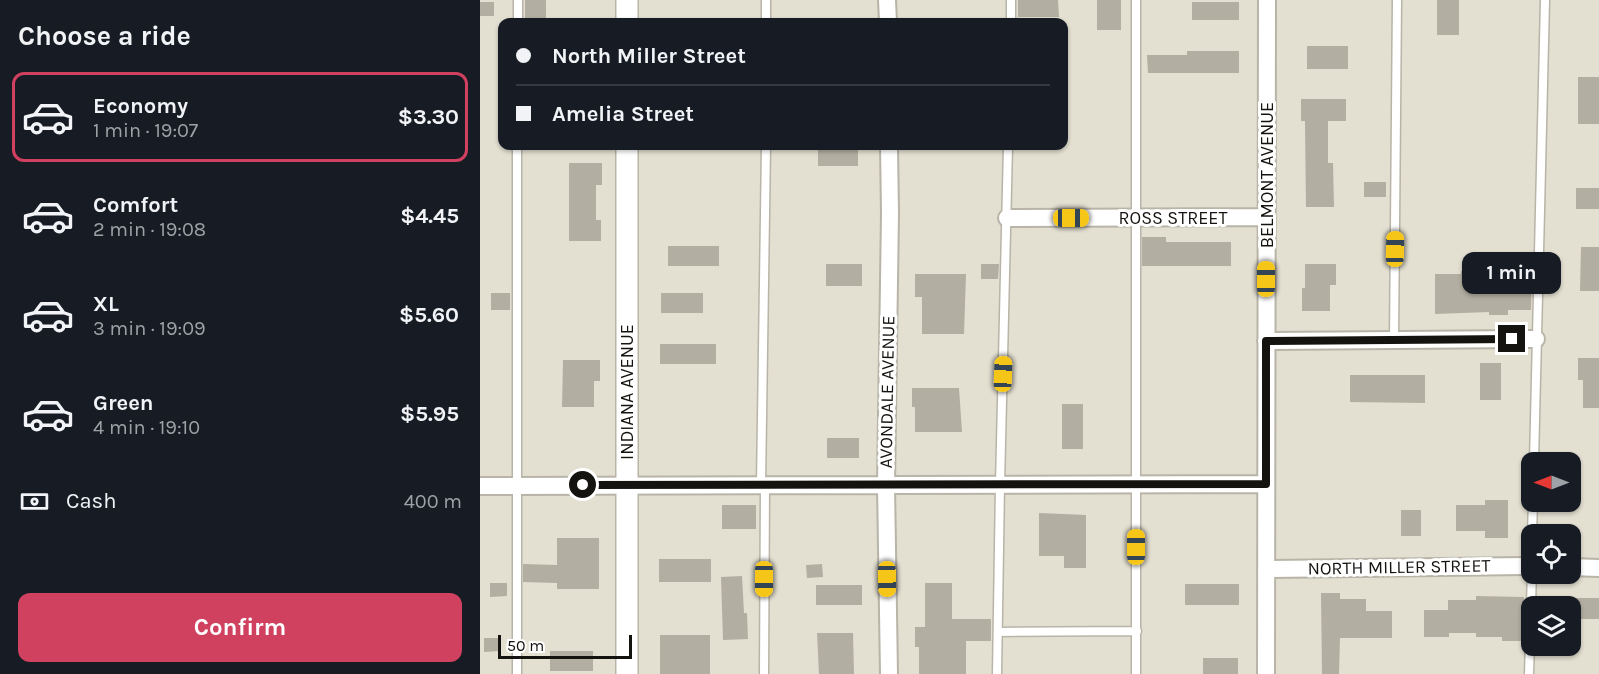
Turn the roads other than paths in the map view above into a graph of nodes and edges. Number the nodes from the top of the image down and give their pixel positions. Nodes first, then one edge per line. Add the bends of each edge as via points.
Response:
1 (518, 0) edge
2 (627, 0) edge
3 (766, 0) edge
4 (887, 0) edge
5 (1011, 0) edge
6 (1136, 0) edge
7 (1267, 0) edge
8 (1398, 0) edge
9 (1545, 0) edge
10 (518, 18) edge
11 (627, 18) edge
12 (766, 18) edge
13 (888, 18) edge
14 (1011, 18) edge
15 (518, 150) edge
16 (627, 150) edge
17 (766, 150) edge
18 (889, 150) edge
19 (1008, 150) edge
20 (1266, 217) junction
21 (1007, 218) junction
22 (1135, 218) junction
23 (1536, 339) junction
24 (1394, 340) junction
25 (1266, 341) junction
26 (1534, 452) edge
27 (1136, 484) junction
28 (1266, 484) junction
29 (517, 485) junction
30 (627, 485) junction
31 (763, 485) junction
32 (886, 485) junction
33 (1000, 485) junction
34 (480, 486) edge
35 (1581, 567) edge
36 (1521, 568) edge
37 (1599, 568) edge
38 (1266, 569) junction
39 (1532, 584) edge
40 (1137, 631) junction
41 (998, 632) junction
42 (517, 674) edge
43 (627, 674) edge
44 (764, 674) edge
45 (889, 674) edge
46 (997, 674) edge
47 (1136, 674) edge
48 (1266, 674) edge
49 (1529, 674) edge

1 - 10 lane
2 - 11 street
3 - 12 lane
4 - 13 street
5 - 14 lane
6 - 22 lane
7 - 20 street, BELMONT AVENUE
8 - 24 lane
9 - 23 lane
15 - 29 lane
16 - 30 street, INDIANA AVENUE
17 - 31 lane
18 - 32 street, AVONDALE AVENUE
19 - 21 lane
20 - 22 street, ROSS STREET
20 - 25 street, BELMONT AVENUE
21 - 22 street, ROSS STREET
21 - 33 lane
22 - 27 lane
23 - 24 street
23 - 26 lane
24 - 25 street
25 - 28 street, BELMONT AVENUE
27 - 28 street
27 - 33 street
27 - 40 lane
28 - 38 street, BELMONT AVENUE
29 - 30 street
29 - 34 street
29 - 42 lane
30 - 31 street
30 - 43 street, INDIANA AVENUE
31 - 32 street
31 - 44 lane
32 - 33 street
32 - 45 street, AVONDALE AVENUE
33 - 41 lane
35 - 37 street
36 - 38 street, NORTH MILLER STREET
38 - 48 street, BELMONT AVENUE
39 - 49 lane
40 - 41 lane
40 - 47 lane
41 - 46 lane

